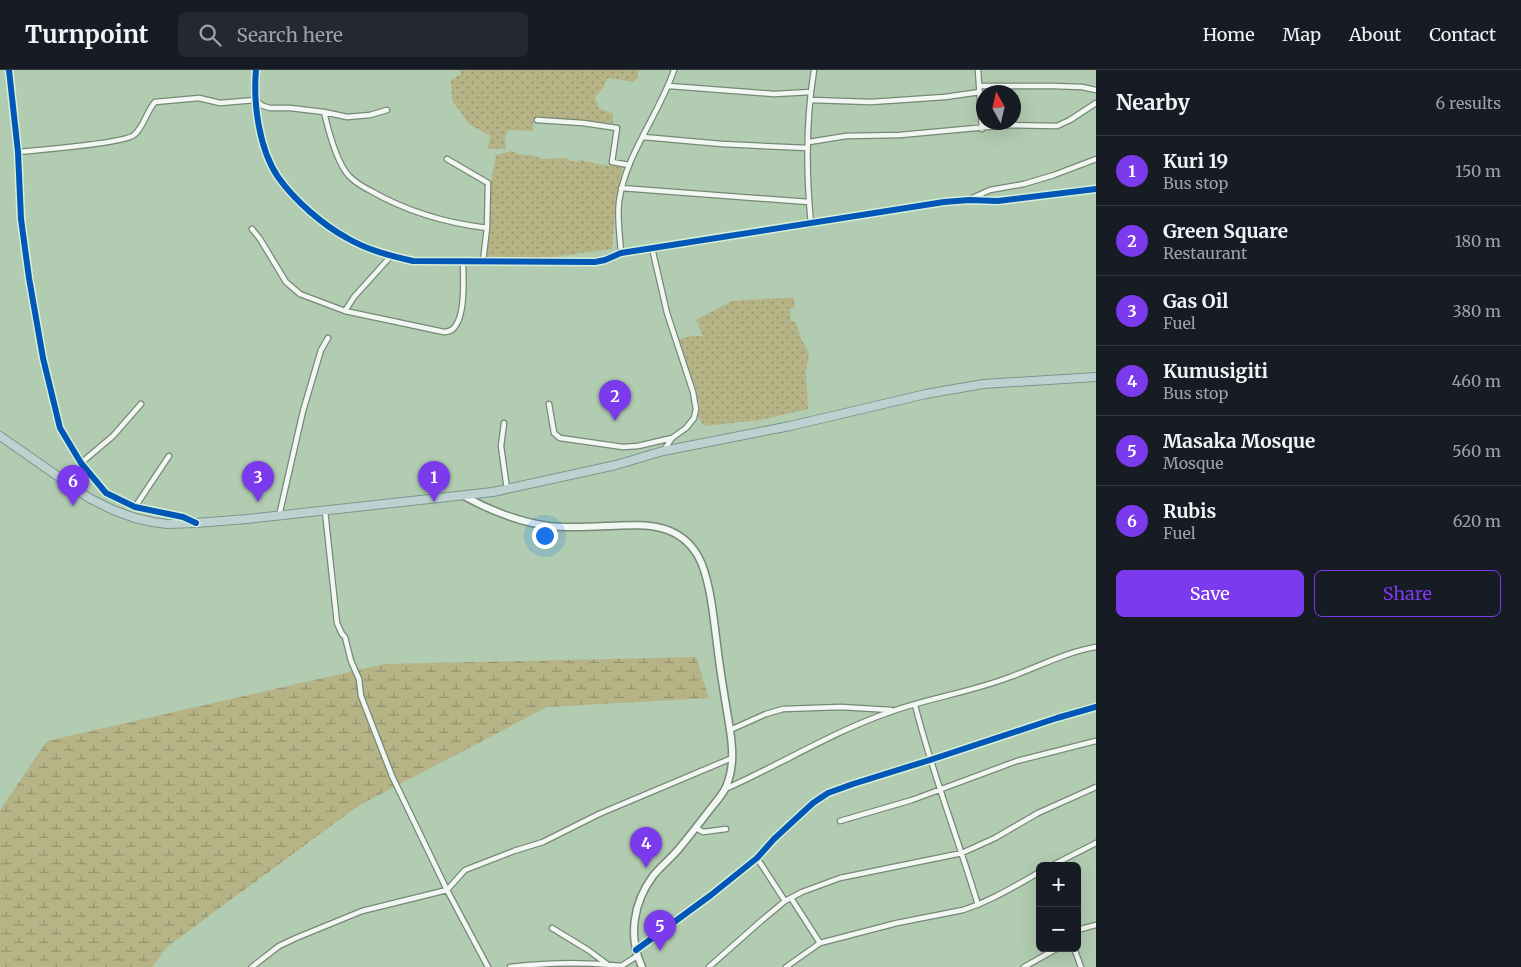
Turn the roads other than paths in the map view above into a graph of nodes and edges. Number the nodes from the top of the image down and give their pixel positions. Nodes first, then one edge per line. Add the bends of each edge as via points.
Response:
1 (9, 70) edge
2 (256, 70) edge
3 (674, 70) edge
4 (814, 70) edge
5 (978, 70) edge
6 (980, 85) edge
7 (669, 86) junction
8 (1021, 86) edge
9 (1096, 90) edge
10 (811, 92) junction
11 (976, 93) edge
12 (256, 100) junction
13 (811, 100) junction
14 (1096, 103) edge
15 (387, 110) dead end
16 (324, 112) junction
17 (538, 120) dead end
18 (1021, 125) edge
19 (976, 129) edge
20 (643, 138) junction
21 (809, 142) junction
22 (807, 148) junction
23 (18, 152) junction
24 (1096, 159) edge
25 (447, 160) dead end
26 (629, 165) junction
27 (621, 188) junction
28 (1096, 189) edge
29 (969, 200) junction
30 (809, 202) junction
31 (811, 224) junction
32 (252, 228) dead end
33 (487, 228) junction
34 (652, 248) junction
35 (621, 253) junction
36 (391, 256) junction
37 (463, 261) junction
38 (483, 261) junction
39 (345, 311) junction
40 (328, 338) dead end
41 (1096, 377) edge
42 (141, 404) dead end
43 (549, 404) dead end
44 (504, 423) dead end
45 (0, 436) edge
46 (672, 438) junction
47 (663, 451) junction
48 (169, 456) dead end
49 (81, 463) junction
50 (507, 489) junction
51 (464, 496) junction
52 (135, 507) junction
53 (325, 511) junction
54 (279, 516) junction
55 (196, 523) junction
56 (1096, 647) edge
57 (915, 705) junction
58 (1096, 707) edge
59 (895, 710) junction
60 (730, 730) junction
61 (1096, 741) edge
62 (733, 758) junction
63 (930, 760) junction
64 (1096, 787) edge
65 (725, 789) junction
66 (940, 789) junction
67 (840, 822) dead end
68 (696, 828) junction
69 (726, 829) dead end
70 (1096, 843) edge
71 (962, 853) junction
72 (757, 858) junction
73 (1058, 862) edge
74 (1036, 874) edge
75 (447, 890) junction
76 (788, 899) junction
77 (978, 905) junction
78 (1096, 925) edge
79 (552, 928) dead end
80 (1081, 929) edge
81 (820, 944) junction
82 (1051, 952) edge
83 (1075, 952) edge
84 (636, 953) junction
85 (607, 964) junction
86 (621, 966) edge
87 (252, 967) edge
88 (488, 967) edge
89 (510, 967) edge
90 (642, 967) edge
91 (710, 967) edge
92 (786, 967) edge
93 (1024, 967) edge
94 (1080, 967) edge

1 - 23 street
2 - 12 street
3 - 7 street
4 - 10 street
5 - 6 street
7 - 10 street via 774,94
7 - 20 street
8 - 9 street
10 - 13 street
11 - 13 street via 871,102
12 - 16 street via 270,108
12 - 23 street via 229,103 199,98 158,102 152,105 134,135 127,138
12 - 36 street via 265,148 278,177 334,230
13 - 21 street
14 - 18 street via 1058,126
15 - 16 street via 353,117
16 - 33 street via 336,151 354,181 390,202 418,213
17 - 26 street via 617,128 612,162
19 - 21 street via 846,136
20 - 22 street
20 - 26 street
21 - 22 street
22 - 30 street
23 - 49 street via 21,219 43,358 58,424
24 - 29 street via 1024,184 990,190
25 - 33 street via 488,183
26 - 27 street
27 - 30 street
27 - 35 street via 618,204
28 - 29 street via 998,201
29 - 31 street
30 - 31 street
31 - 34 street
32 - 39 street via 293,289
33 - 38 street
34 - 35 street
34 - 46 street via 667,313 696,401 694,418
35 - 38 street via 605,260 582,263
36 - 37 street via 425,262
36 - 39 street
37 - 38 street
37 - 39 street via 461,316 448,332
40 - 54 street via 321,350 303,411
41 - 47 highway via 958,388
42 - 49 street via 113,436
43 - 46 street via 554,433 560,438 623,447
44 - 50 street via 502,446
45 - 55 highway via 90,498 114,510 160,523
46 - 47 street
47 - 50 highway
48 - 52 street
49 - 52 street via 106,493
50 - 51 highway
51 - 53 highway
51 - 60 main road via 491,510 536,524 583,527 644,524 667,529 682,538 698,556 706,581
52 - 55 street via 184,517
53 - 54 highway
53 - 75 street via 337,623 346,638 361,696 392,776
54 - 55 highway
56 - 57 street via 978,688
57 - 59 street
57 - 63 street
58 - 63 street
59 - 60 street via 783,708
59 - 65 street via 850,727
60 - 62 main road
61 - 66 street via 1017,761
62 - 65 main road
62 - 75 street via 606,811 543,842 465,870
63 - 66 street
63 - 72 street via 828,793 813,803
64 - 71 street
65 - 68 main road
66 - 67 street
66 - 71 street
68 - 69 street via 703,832
68 - 84 main road via 652,878 641,897 634,922
70 - 73 street
71 - 76 street via 828,881
71 - 77 street
72 - 76 street
72 - 84 street
74 - 77 street
75 - 87 street via 362,911 279,946
75 - 88 street
76 - 81 street
76 - 91 street
77 - 81 street
78 - 80 street
79 - 85 street
81 - 92 street
82 - 93 street
83 - 94 street
84 - 86 street
84 - 90 main road
85 - 86 street
85 - 89 street

